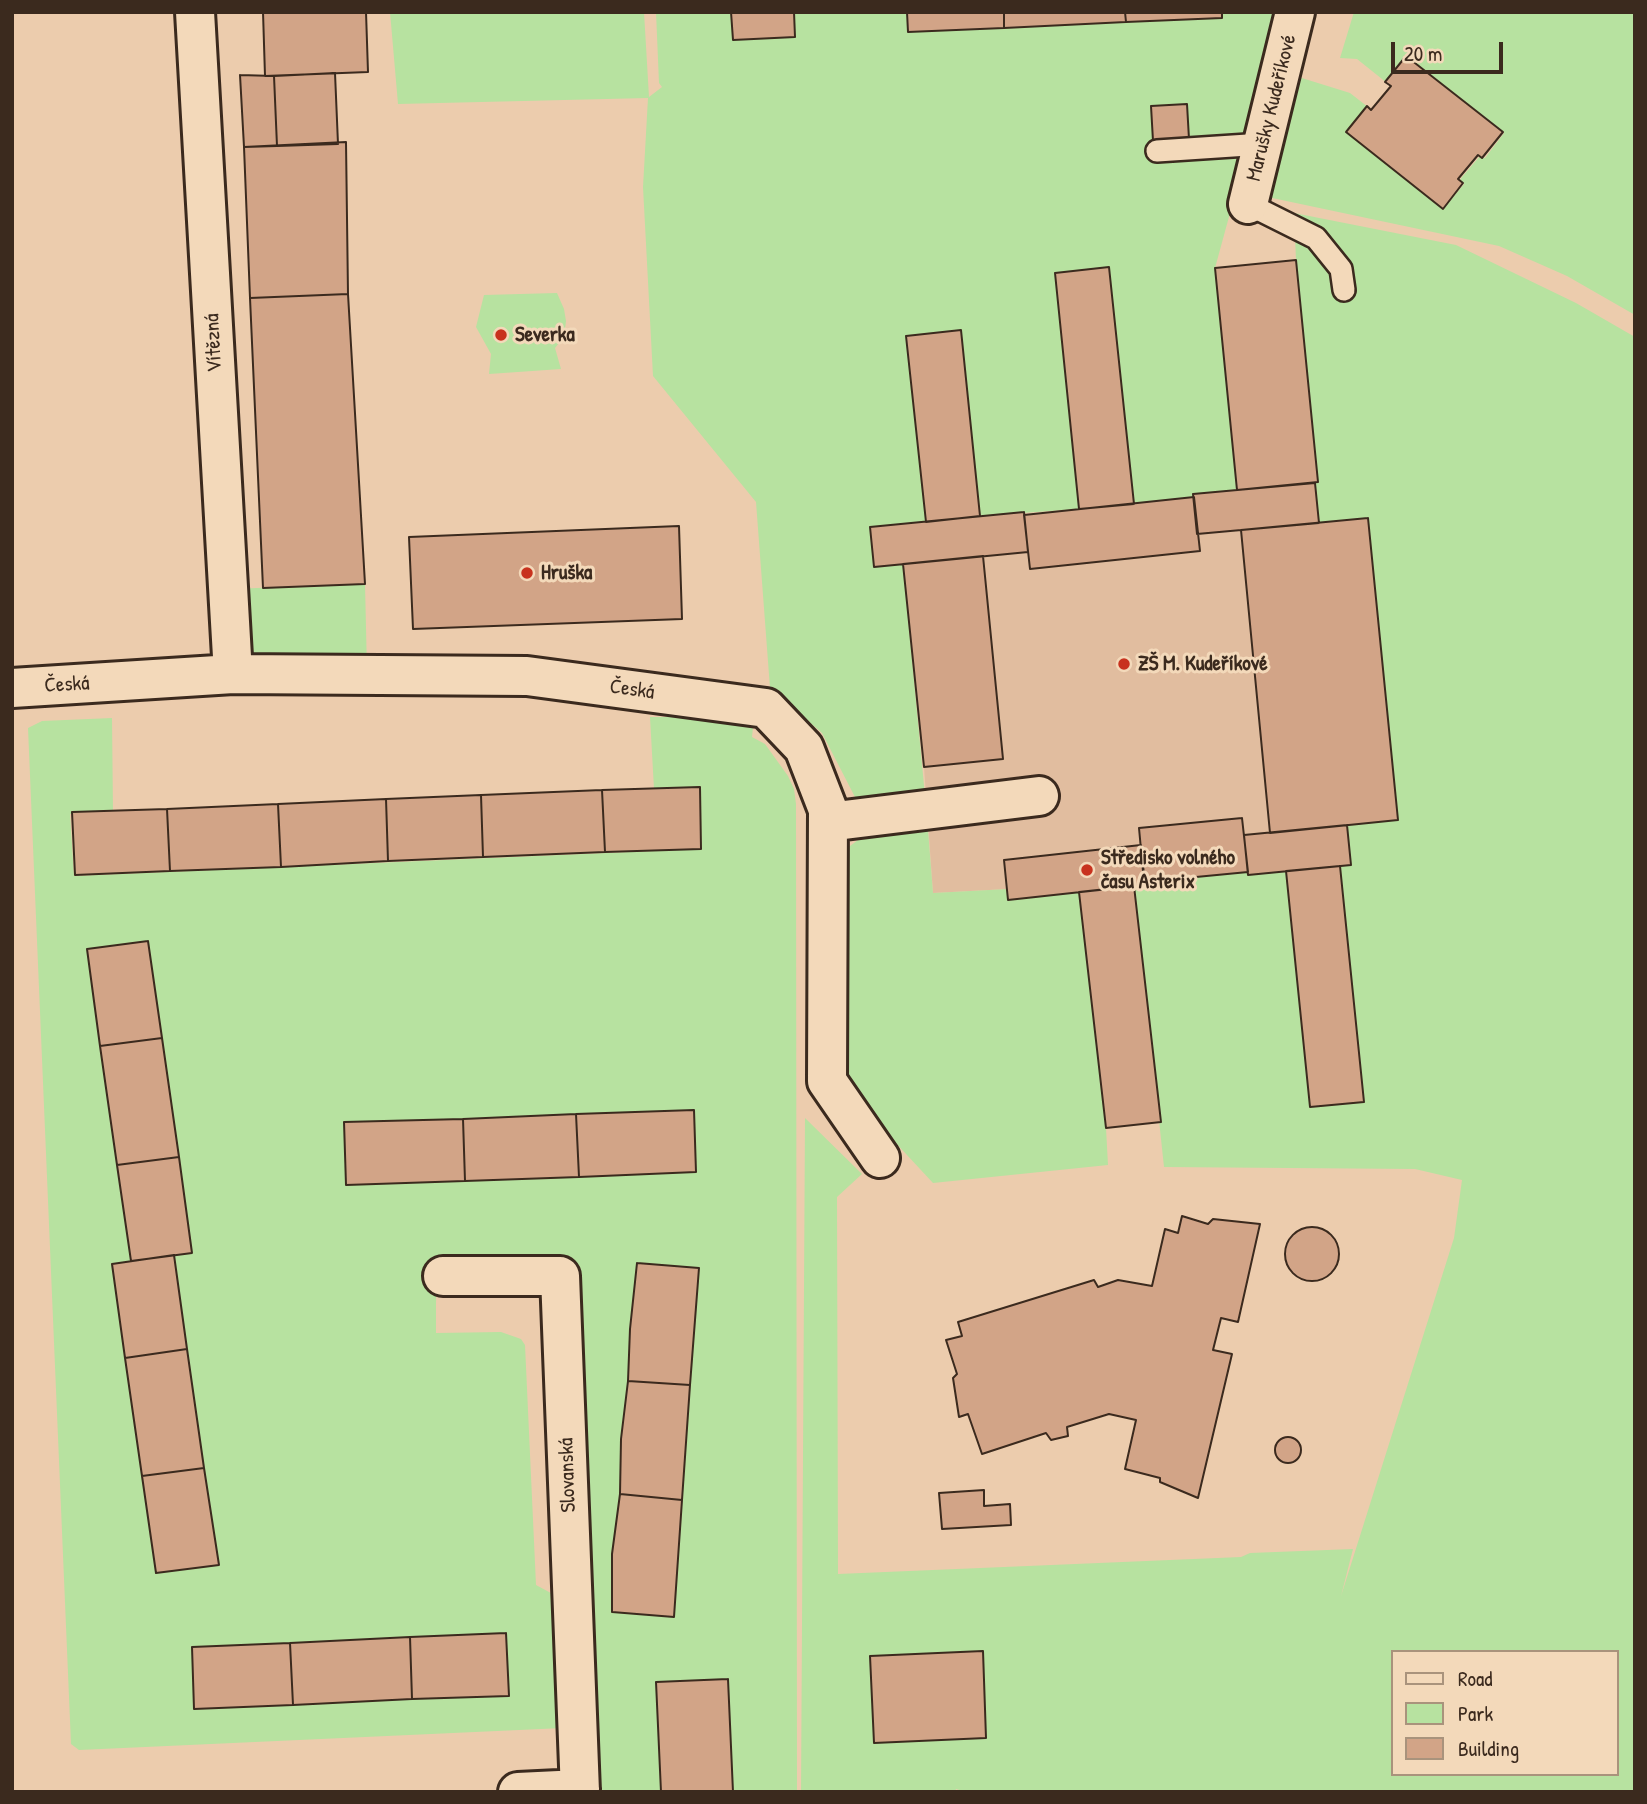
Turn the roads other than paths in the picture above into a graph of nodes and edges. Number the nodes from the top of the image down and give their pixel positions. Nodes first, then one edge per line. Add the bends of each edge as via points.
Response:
1 (195, 12) edge
2 (1295, 12) edge
3 (1262, 144) junction
4 (1157, 151) dead end
5 (1248, 204) joint
6 (1344, 290) dead end
7 (233, 674) junction
8 (12, 688) edge
9 (1039, 796) dead end
10 (828, 822) junction
11 (880, 1158) dead end
12 (443, 1276) dead end
13 (580, 1791) edge
14 (518, 1792) edge

1 - 7 street, Vítězná
2 - 3 street, Marušky Kudeříkové
3 - 4 lane
3 - 5 street, Marušky Kudeříkové
5 - 6 lane via 1317,237 1341,269
7 - 8 street, Česká
7 - 10 street, Česká via 527,676 766,708 804,748 828,810
9 - 10 street
10 - 11 street, Česká via 827,1081
12 - 13 street, Slovanská via 560,1276
13 - 14 street

